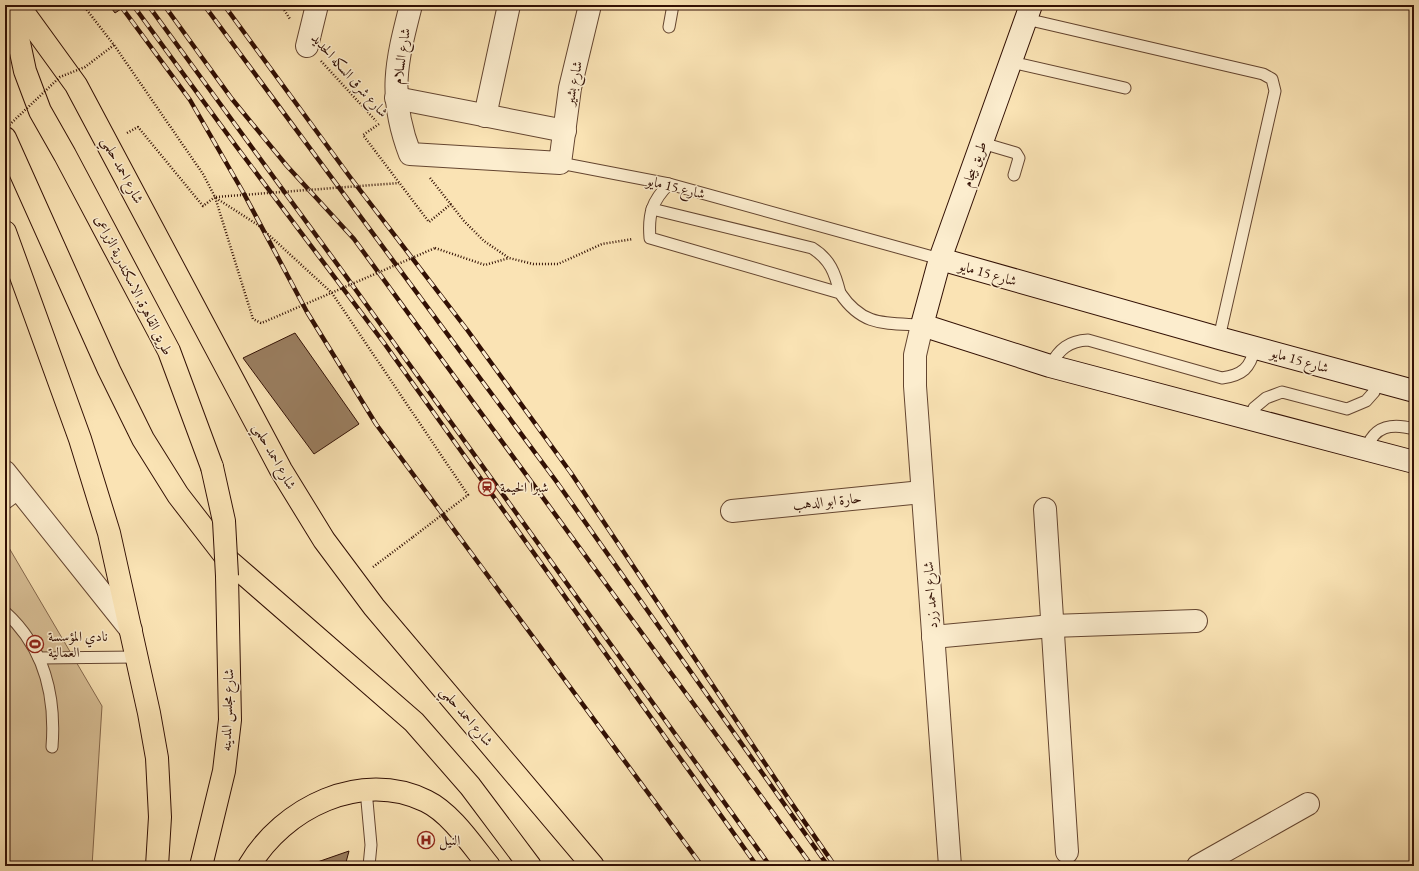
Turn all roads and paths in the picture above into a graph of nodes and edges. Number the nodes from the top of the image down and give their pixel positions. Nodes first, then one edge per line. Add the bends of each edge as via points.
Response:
1 (11, 5) edge
2 (18, 5) edge
3 (82, 5) edge
4 (280, 5) edge
5 (317, 5) edge
6 (411, 5) edge
7 (509, 5) edge
8 (590, 5) edge
9 (673, 5) edge
10 (1029, 12) edge
11 (669, 27) dead end
12 (114, 45) junction
13 (308, 46) junction
14 (1011, 62) junction
15 (1125, 88) dead end
16 (396, 98) junction
17 (485, 116) junction
18 (379, 123) junction
19 (384, 128) dead end
20 (5, 129) edge
21 (565, 131) junction
22 (5, 138) edge
23 (982, 143) junction
24 (109, 144) junction
25 (410, 154) junction
26 (560, 163) junction
27 (1014, 175) dead end
28 (399, 183) junction
29 (669, 184) junction
30 (215, 197) junction
31 (451, 204) junction
32 (652, 208) junction
33 (5, 232) edge
34 (650, 238) junction
35 (510, 258) junction
36 (940, 259) junction
37 (5, 264) edge
38 (332, 292) junction
39 (840, 292) junction
40 (29, 294) junction
41 (922, 325) junction
42 (1219, 338) junction
43 (1255, 348) junction
44 (1050, 366) junction
45 (1378, 382) junction
46 (1414, 391) edge
47 (1250, 418) junction
48 (1414, 429) edge
49 (1366, 450) junction
50 (1414, 462) edge
51 (5, 472) edge
52 (922, 492) junction
53 (12, 499) edge
54 (1045, 509) dead end
55 (732, 511) dead end
56 (227, 576) joint
57 (355, 581) junction
58 (5, 612) edge
59 (1196, 621) dead end
60 (1052, 626) junction
61 (131, 630) junction
62 (933, 637) junction
63 (137, 657) junction
64 (39, 658) junction
65 (52, 747) dead end
66 (366, 790) junction
67 (1308, 804) dead end
68 (1067, 852) dead end
69 (157, 866) edge
70 (201, 866) edge
71 (249, 866) edge
72 (369, 866) edge
73 (489, 866) edge
74 (530, 866) edge
75 (593, 866) edge
76 (950, 866) edge
77 (1198, 866) edge

1 - 56 main road, طريق القاهرة, الاسكندرية الزراعى, bridge via 24,71 40,111 66,155 169,351 212,467 224,521
2 - 24 main road, شارع احمد حلمي via 76,85
3 - 12 path, bridge
4 - 13 path, شارع شرق السكه الحديد
5 - 13 street
6 - 16 street, شارع السلام via 397,62
7 - 17 street
8 - 21 street, شارع بشير via 570,88
9 - 11 lane
10 - 14 street, طريق بيجام
10 - 42 lane via 1263,74 1272,79 1275,91
12 - 20 path, bridge via 85,67 60,78
12 - 30 path, bridge via 203,174
13 - 18 path, شارع شرق السكه الحديد
14 - 15 lane
14 - 23 street, طريق بيجام
16 - 17 street
16 - 25 street, شارع السلام via 401,128
17 - 21 street
18 - 19 path, شارع شرق السكه الحديد
18 - 28 path via 364,136
21 - 26 street, شارع بشير
22 - 74 main road via 109,370 143,439 178,495 228,561 414,722 470,786
23 - 27 lane via 1016,153 1019,158
23 - 36 street, طريق بيجام
24 - 30 path via 138,127 203,206
24 - 57 main road, شارع احمد حلمي via 281,470 324,540
25 - 26 street
25 - 31 path
26 - 29 lane, شارع 15 مايو
28 - 30 path, bridge
28 - 31 path via 429,222
29 - 32 lane via 656,196
29 - 36 lane, شارع 15 مايو
30 - 38 path, bridge via 258,225
30 - 38 path, bridge via 256,322 264,322
31 - 35 path via 484,241
32 - 34 lane
32 - 39 lane via 812,248 820,252 831,265
33 - 40 main road
34 - 35 path via 602,244 558,264 533,264
34 - 39 lane
35 - 38 path, bridge via 485,265 436,248
36 - 41 street, طريق بيجام
36 - 42 street, شارع 15 مايو
37 - 40 street
38 - 57 path, bridge via 468,495
39 - 41 lane via 853,309 876,323
40 - 61 main road via 80,439 109,533
41 - 44 street
41 - 52 street, شارع احمد زرد via 915,355
42 - 43 street, شارع 15 مايو
43 - 44 lane via 1252,360 1245,369 1234,376 1222,378 1088,340 1077,340 1066,345 1057,353
43 - 45 street, شارع 15 مايو
44 - 47 street
45 - 46 street, شارع 15 مايو
45 - 47 lane via 1366,401 1347,409 1282,392 1266,398 1254,408
47 - 49 street
48 - 49 lane via 1399,425 1387,427 1376,432
49 - 50 street
51 - 53 street
52 - 55 street, حارة ابو الدهب
52 - 62 street, شارع احمد زرد
53 - 61 street
54 - 60 street
56 - 70 main road, شارع مجلس المدينه via 230,720 224,771
57 - 75 main road, شارع احمد حلمي via 374,607
58 - 64 lane via 25,633
59 - 60 street
60 - 62 street
60 - 68 street
61 - 63 main road
62 - 76 street, شارع احمد زرد
63 - 64 lane
63 - 69 main road via 157,758 160,817
64 - 65 lane via 46,675 52,705
66 - 71 main road via 335,795 305,809 279,828
66 - 72 lane via 371,845
66 - 73 main road via 397,792 427,801 451,819
67 - 77 street

